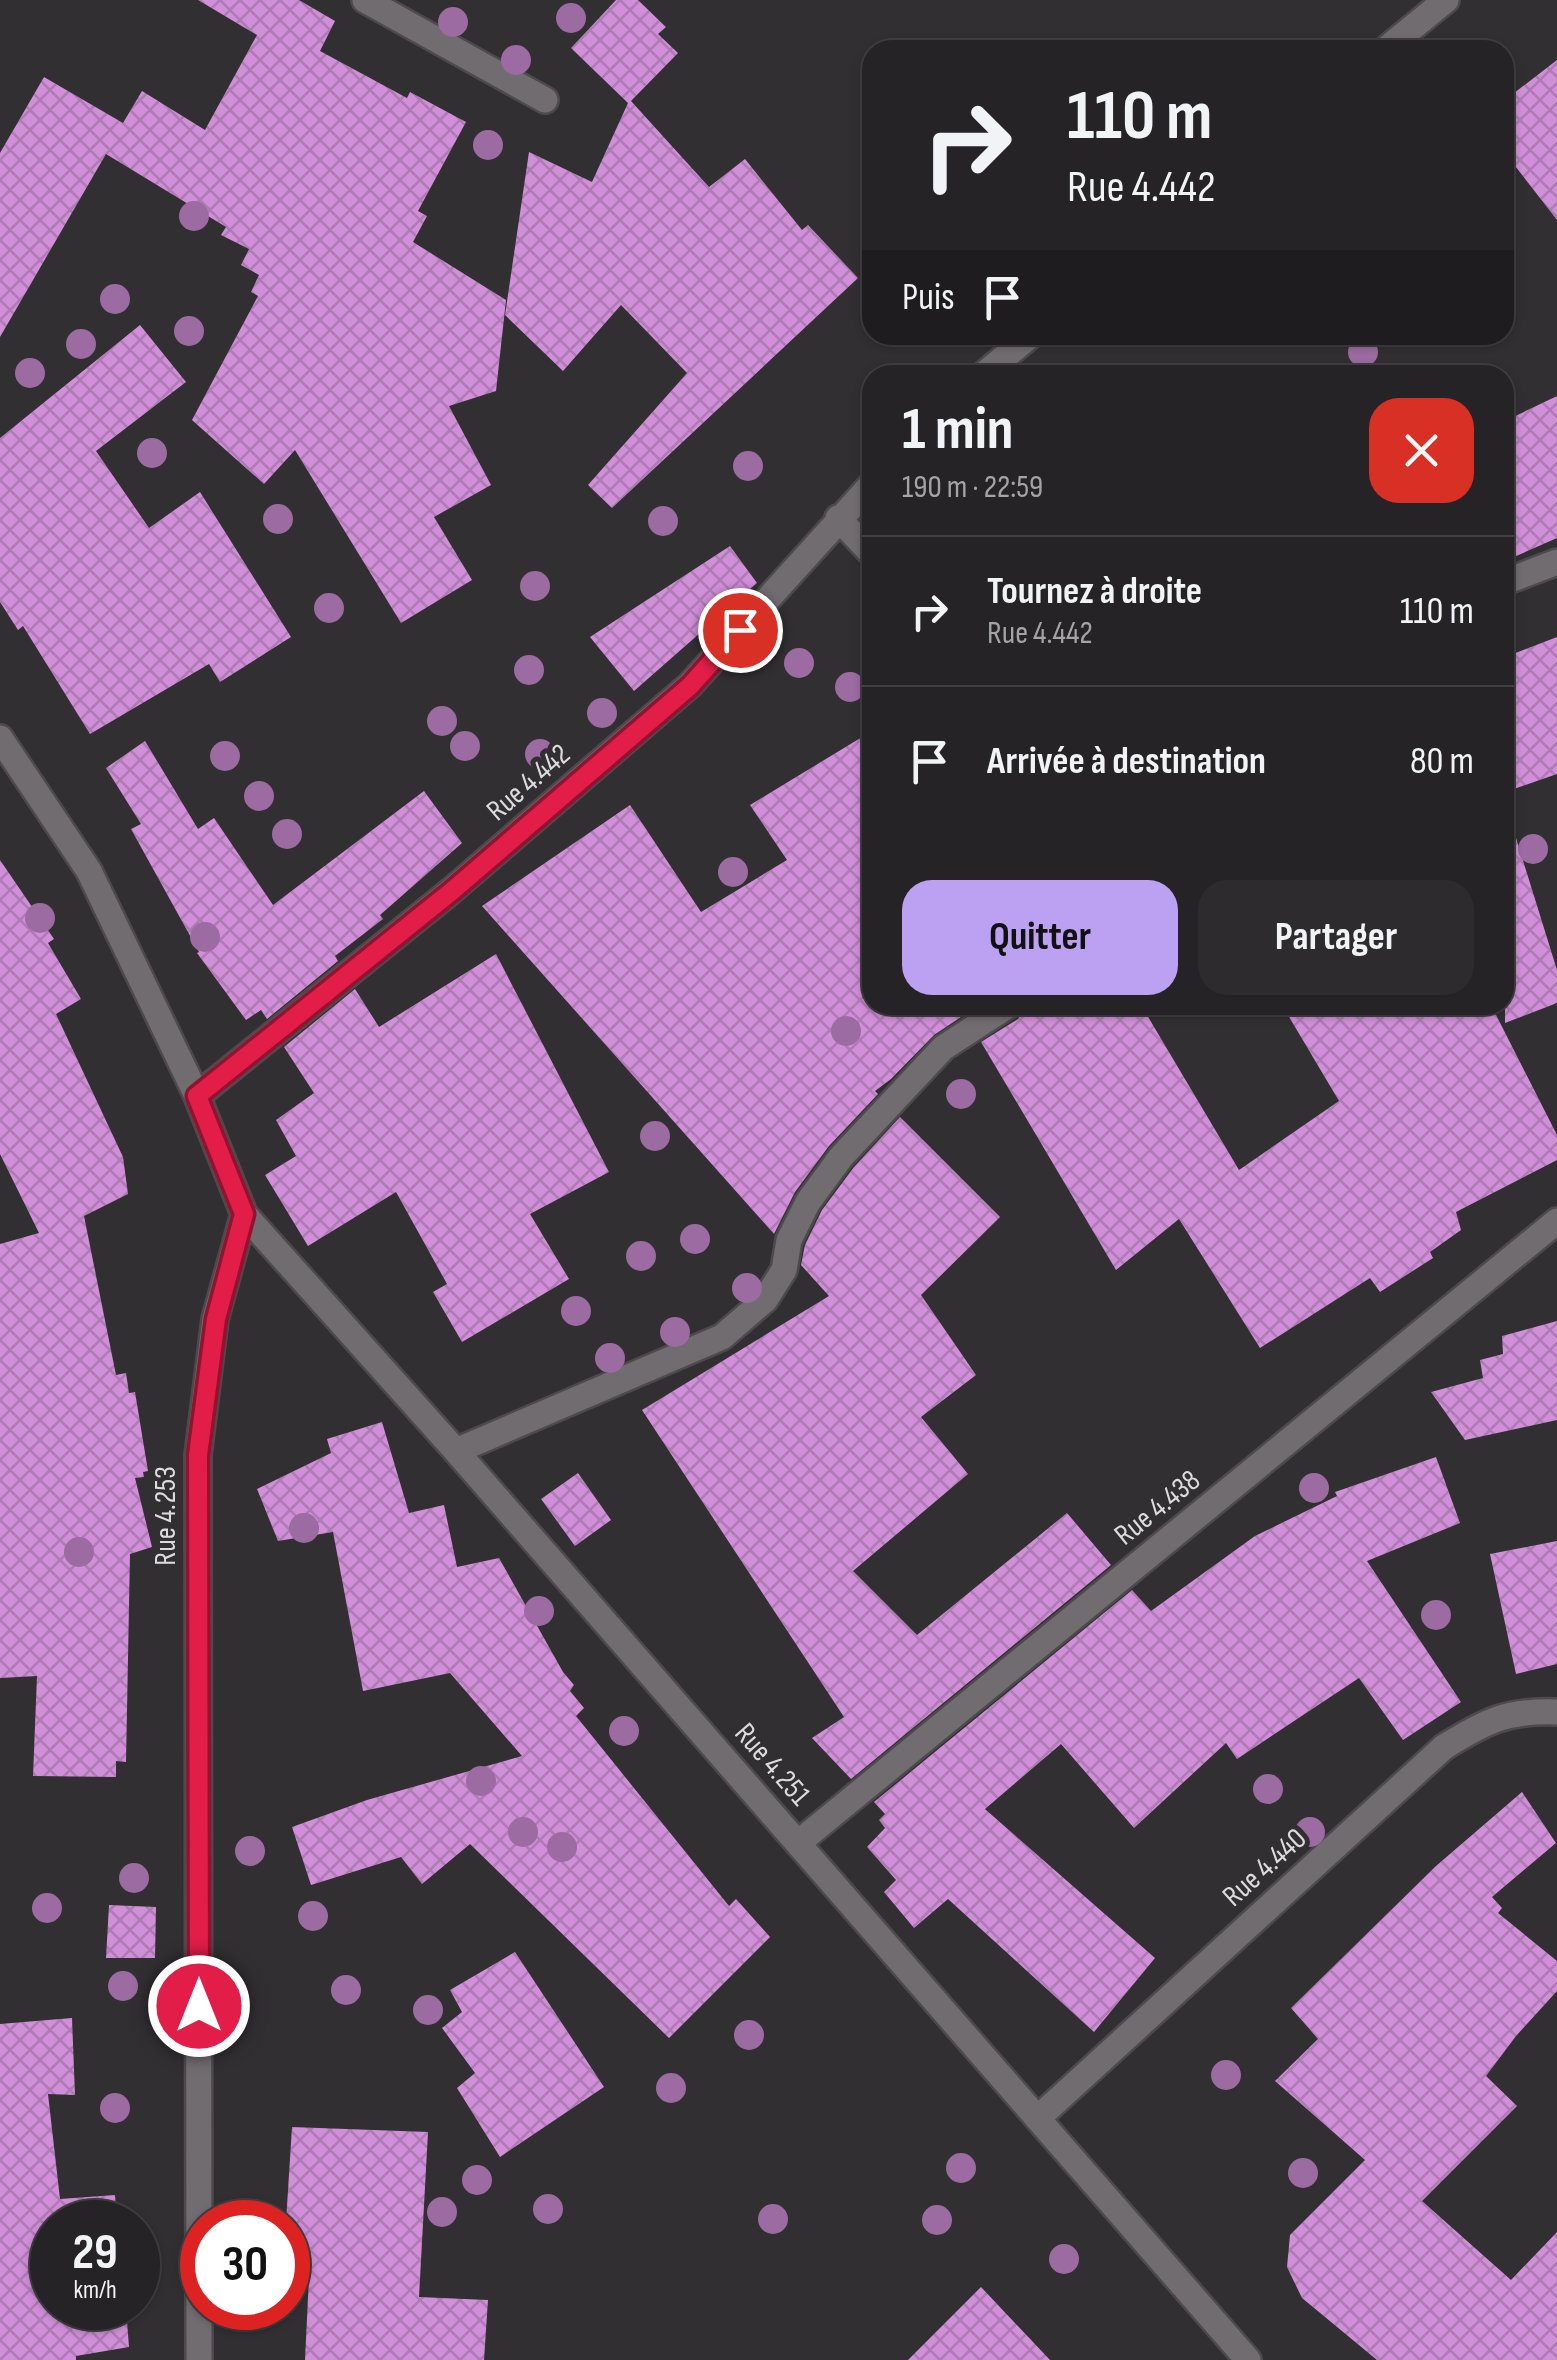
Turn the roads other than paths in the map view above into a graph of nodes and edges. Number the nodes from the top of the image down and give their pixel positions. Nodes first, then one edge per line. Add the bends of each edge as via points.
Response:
1 (366, 0) edge
2 (1446, 0) edge
3 (1397, 40) edge
4 (544, 100) dead end
5 (1019, 345) edge
6 (995, 365) edge
7 (862, 494) edge
8 (838, 518) junction
9 (862, 543) edge
10 (1557, 562) edge
11 (1514, 579) edge
12 (0, 738) edge
13 (994, 1015) edge
14 (197, 1096) junction
15 (244, 1214) junction
16 (1557, 1221) edge
17 (456, 1451) junction
18 (1557, 1712) edge
19 (798, 1842) junction
20 (1038, 2118) junction
21 (199, 2360) edge
22 (1248, 2360) edge

1 - 4 street
2 - 3 street
5 - 6 street
7 - 8 street, Rue 4.442
8 - 9 street
8 - 14 street, Rue 4.442 via 690,686 452,891
10 - 11 street
12 - 14 street via 88,871
13 - 17 street via 943,1048 840,1157 788,1240 784,1270 765,1300 722,1337
14 - 15 street
15 - 17 street, Rue 4.251
15 - 21 street, Rue 4.253 via 216,1319 198,1455
16 - 19 street, Rue 4.438
17 - 19 street, Rue 4.251
18 - 20 street, Rue 4.440 via 1521,1710 1444,1747
19 - 20 street, Rue 4.251
20 - 22 street, Rue 4.251

